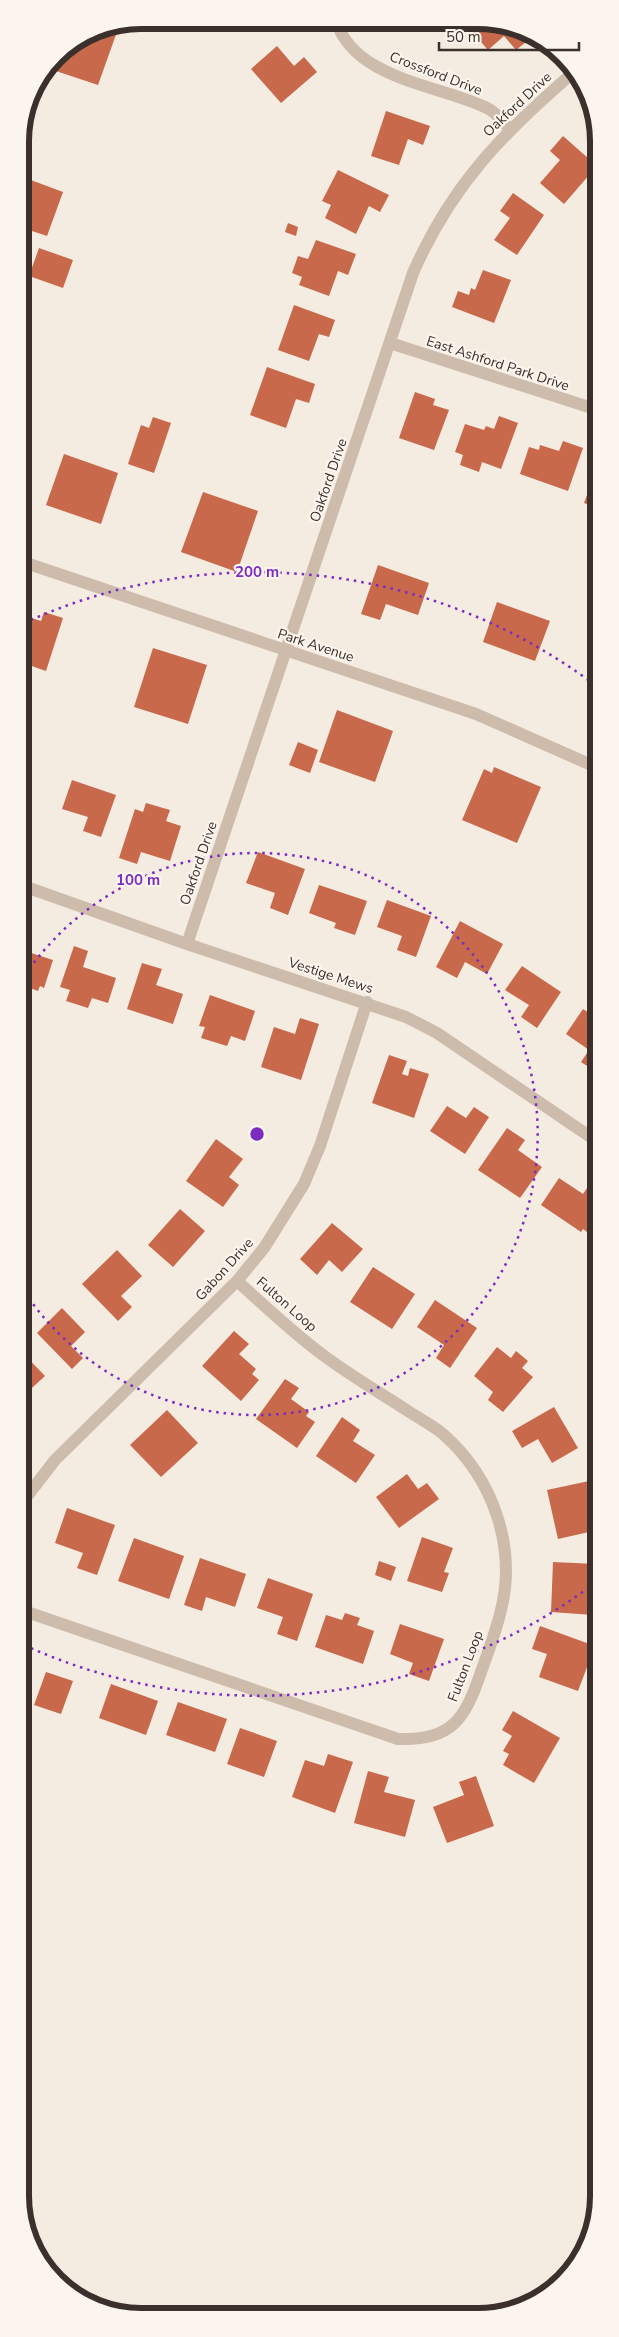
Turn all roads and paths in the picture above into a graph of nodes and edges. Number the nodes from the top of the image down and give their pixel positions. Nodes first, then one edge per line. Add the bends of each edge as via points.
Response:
1 (338, 29) edge
2 (569, 76) edge
3 (510, 129) junction
4 (390, 343) junction
5 (590, 407) edge
6 (29, 565) edge
7 (286, 651) junction
8 (590, 764) edge
9 (29, 888) dead end
10 (186, 944) junction
11 (367, 1002) junction
12 (590, 1136) edge
13 (237, 1281) junction
14 (29, 1494) edge
15 (29, 1613) edge

1 - 3 street, Crossford Drive via 352,48 372,64 489,109
2 - 3 street, Oakford Drive
3 - 4 street, Oakford Drive via 478,164 427,241
4 - 5 street, East Ashford Park Drive
4 - 7 street, Oakford Drive
6 - 7 street, Park Avenue
7 - 8 street, Park Avenue via 476,714
7 - 10 street, Oakford Drive
9 - 10 street, Vestige Mews
10 - 11 street, Vestige Mews
11 - 12 street, Vestige Mews via 437,1033
11 - 13 street, Gabon Drive via 320,1146 304,1184 264,1248
13 - 14 street, Gabon Drive via 55,1460
13 - 15 street, Fulton Loop via 322,1354 442,1433 472,1464 494,1503 505,1549 507,1576 502,1604 474,1695 460,1719 441,1734 420,1740 398,1739

